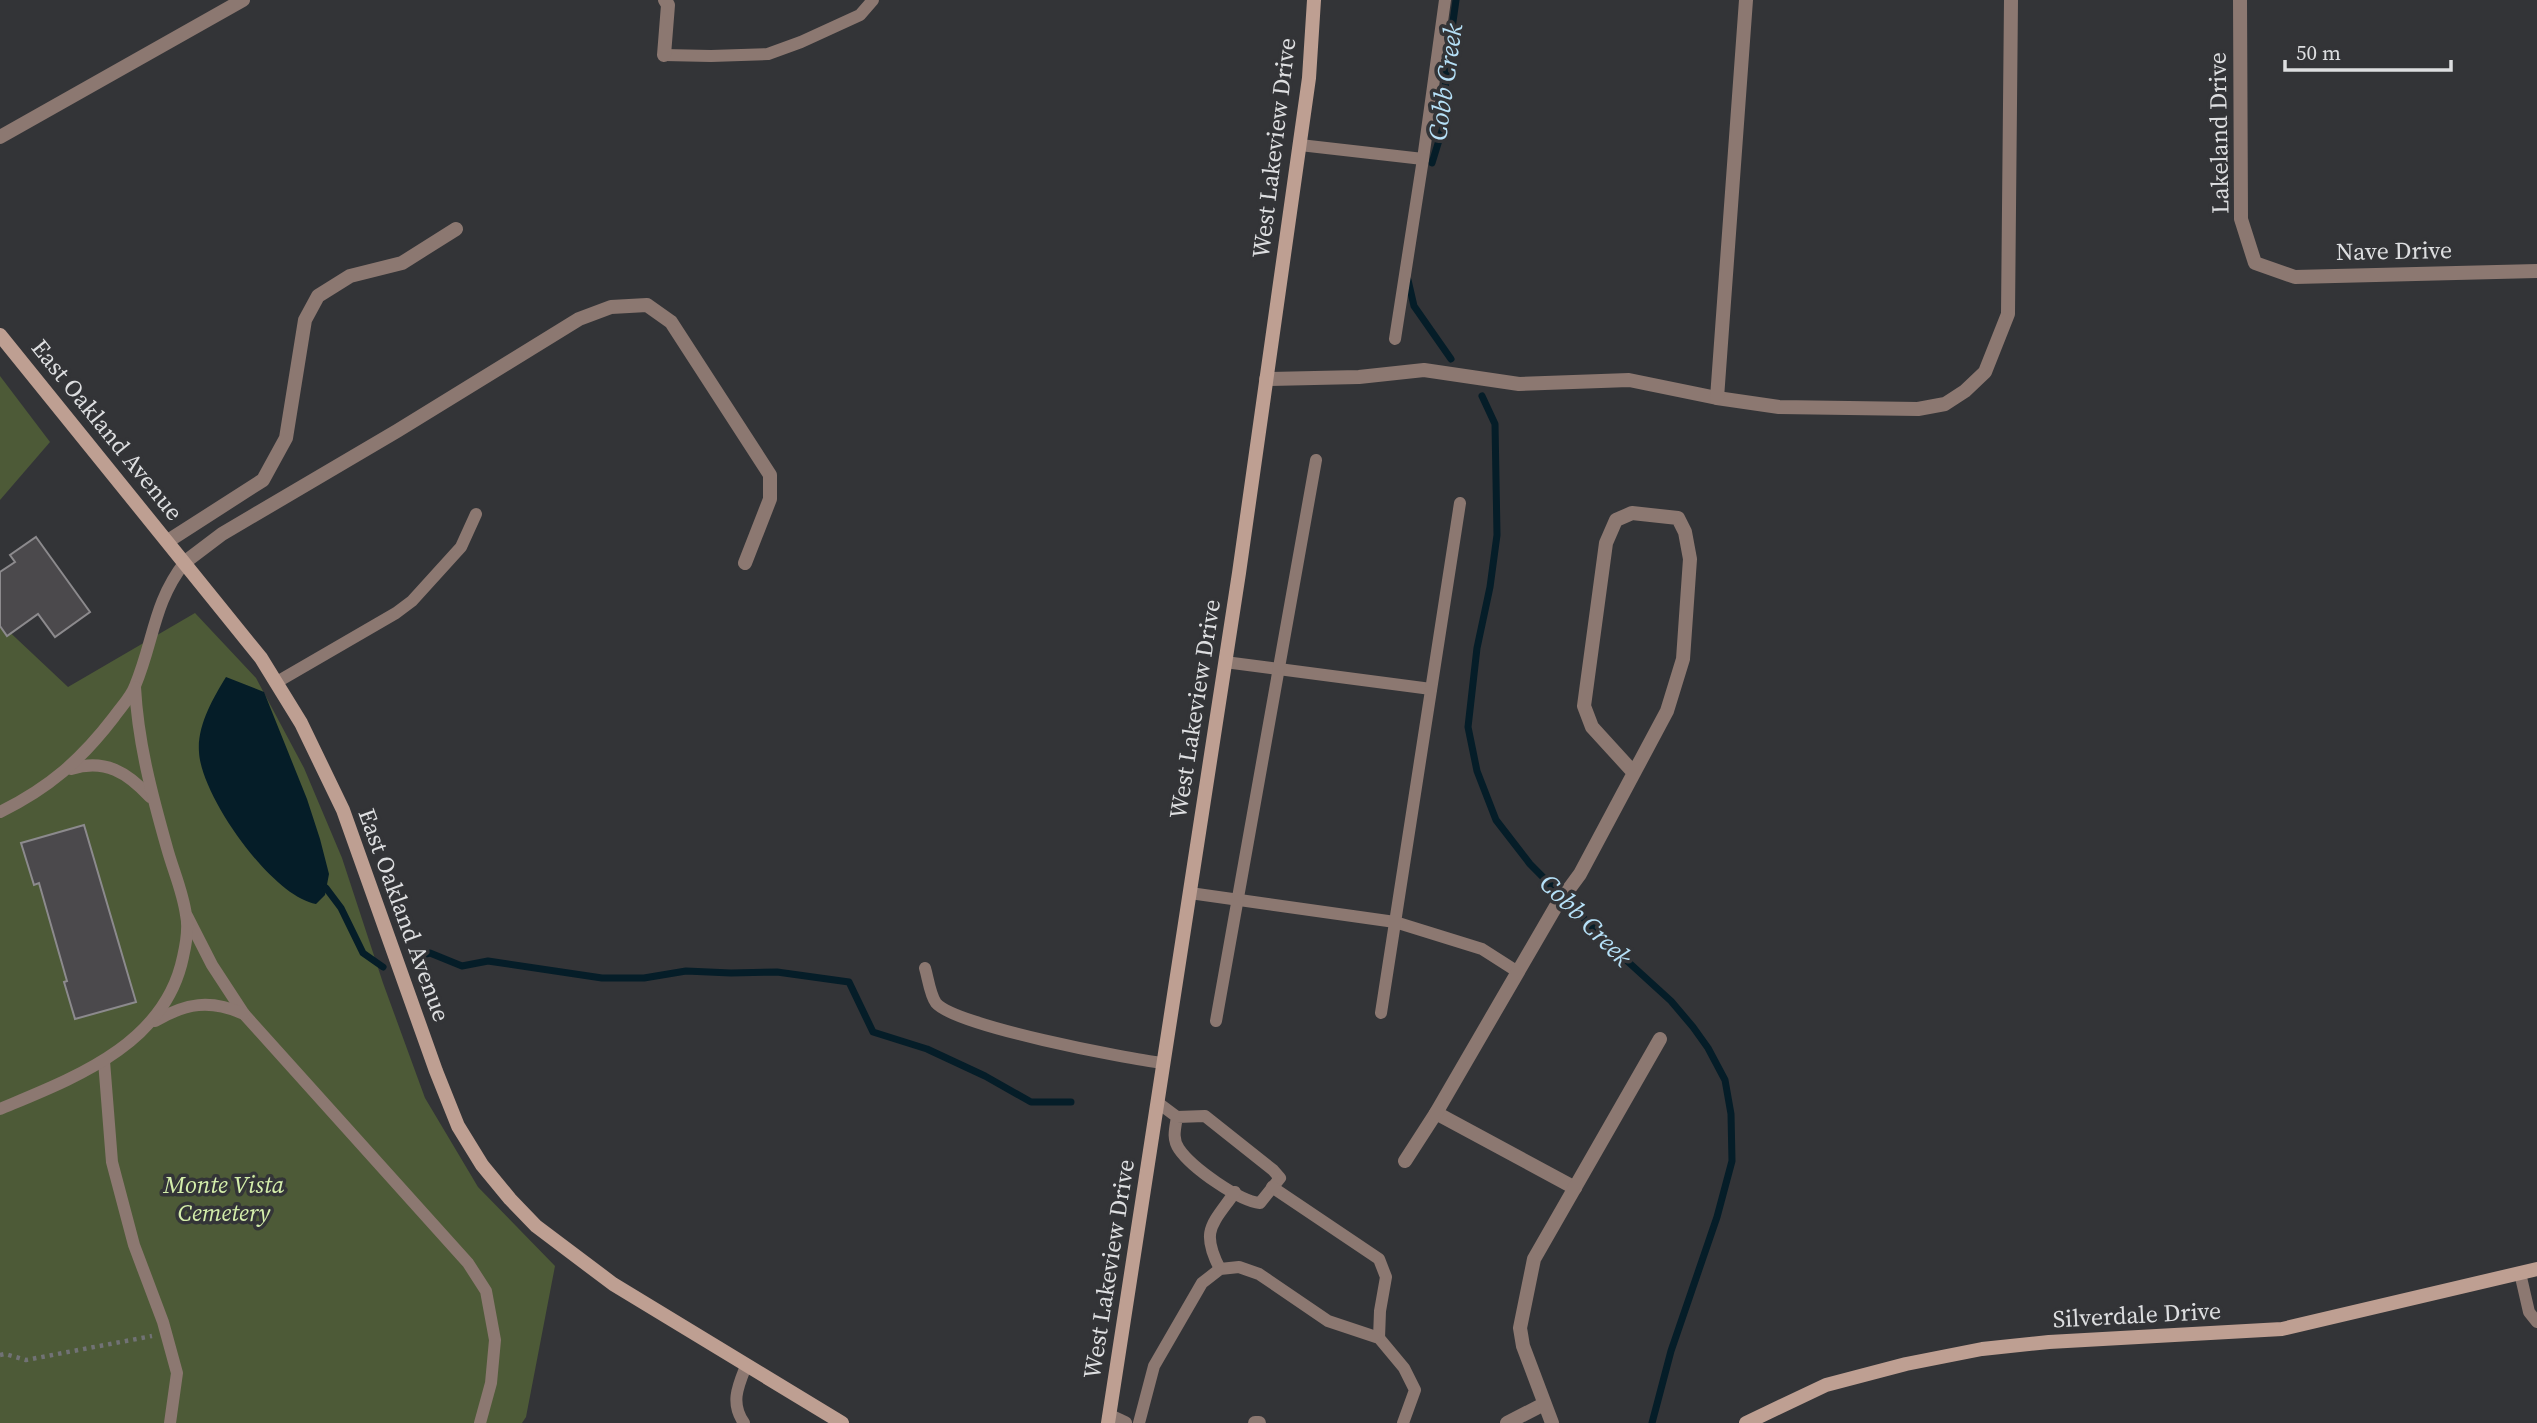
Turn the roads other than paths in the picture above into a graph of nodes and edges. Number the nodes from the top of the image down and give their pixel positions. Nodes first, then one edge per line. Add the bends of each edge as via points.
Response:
1 (243, 0) edge
2 (665, 0) edge
3 (873, 0) edge
4 (1314, 0) edge
5 (1446, 0) edge
6 (1746, 0) edge
7 (2011, 0) edge
8 (2239, 0) edge
9 (664, 55) joint
10 (0, 137) edge
11 (1300, 145) junction
12 (1423, 159) junction
13 (456, 229) dead end
14 (2255, 263) joint
15 (2537, 271) edge
16 (0, 335) edge
17 (1395, 339) dead end
18 (1266, 379) junction
19 (1717, 398) junction
20 (1316, 460) dead end
21 (1460, 503) dead end
22 (476, 514) dead end
23 (168, 541) junction
24 (185, 562) junction
25 (745, 563) dead end
26 (1225, 662) junction
27 (1279, 670) junction
28 (276, 682) junction
29 (135, 687) junction
30 (1431, 689) junction
31 (66, 771) junction
32 (1634, 773) junction
33 (153, 800) junction
34 (0, 812) edge
35 (1190, 893) junction
36 (1238, 900) junction
37 (187, 916) junction
38 (1395, 922) junction
39 (925, 968) dead end
40 (1518, 972) junction
41 (1381, 1013) dead end
42 (244, 1014) junction
43 (1216, 1021) dead end
44 (150, 1024) junction
45 (1660, 1039) dead end
46 (104, 1061) junction
47 (1163, 1063) junction
48 (1157, 1102) junction
49 (0, 1109) edge
50 (1436, 1113) junction
51 (1177, 1118) junction
52 (1405, 1161) dead end
53 (1272, 1187) junction
54 (1575, 1188) junction
55 (1235, 1192) junction
56 (1220, 1269) junction
57 (2537, 1269) edge
58 (2520, 1273) junction
59 (2537, 1322) edge
60 (1379, 1338) junction
61 (746, 1366) junction
62 (1544, 1404) junction
63 (1109, 1419) edge
64 (170, 1423) edge
65 (480, 1423) edge
66 (744, 1423) edge
67 (842, 1423) edge
68 (1125, 1423) edge
69 (1139, 1423) edge
70 (1403, 1423) edge
71 (1507, 1423) edge
72 (1552, 1423) edge
73 (1746, 1423) edge

1 - 10 street
2 - 9 street
3 - 9 lane via 860,15 768,54
4 - 11 street, West Lakeview Drive
5 - 12 lane
6 - 19 street
7 - 19 street via 2008,314 1985,372 1945,404 1918,409 1779,407
8 - 14 street, Lakeland Drive via 2241,219
11 - 12 lane
11 - 18 street, West Lakeview Drive
12 - 17 lane
13 - 23 street via 402,263 350,276 318,296 305,320 286,438 263,480
14 - 15 street, Nave Drive via 2295,277
16 - 23 street, East Oakland Avenue
18 - 19 street via 1424,370 1519,384 1629,380
18 - 26 street, West Lakeview Drive
20 - 27 lane
21 - 30 lane
22 - 28 lane via 460,547 412,601
23 - 24 street, East Oakland Avenue
24 - 25 street via 222,534 579,319 611,307 647,305 671,322 769,475 770,499
24 - 28 street, East Oakland Avenue
24 - 29 lane via 161,604
26 - 27 lane
26 - 35 street, West Lakeview Drive
27 - 30 lane
27 - 36 lane
28 - 61 street, East Oakland Avenue via 343,810 436,1071 458,1126 482,1165 536,1226 567,1251
29 - 31 lane via 103,732
29 - 33 lane
30 - 38 lane
31 - 33 lane via 84,765 113,769 136,781
31 - 34 lane
32 - 32 street via 1667,711 1684,659 1690,559 1678,518 1632,513 1616,520 1606,543 1584,706 1592,727
32 - 40 street via 1580,874
33 - 37 lane
35 - 36 lane
35 - 47 street, West Lakeview Drive
36 - 38 lane
36 - 43 lane
37 - 42 lane
37 - 44 lane via 186,943 175,983
38 - 40 lane via 1482,949
38 - 41 lane
39 - 47 lane via 936,1003 951,1014 1129,1059
40 - 50 street
42 - 44 lane via 216,1005 196,1005
42 - 65 lane via 460,1252 486,1292 495,1340 491,1383
44 - 46 lane
45 - 54 street
46 - 49 lane
46 - 64 lane via 112,1162 177,1373
47 - 48 street, West Lakeview Drive
48 - 51 lane
48 - 63 street, West Lakeview Drive
50 - 52 street
50 - 54 street
51 - 53 lane via 1205,1116 1273,1170 1280,1178
51 - 55 lane via 1174,1136 1179,1150
53 - 55 lane via 1261,1203
53 - 60 lane via 1380,1259 1386,1277
54 - 62 street via 1534,1259 1520,1328
55 - 56 lane via 1208,1235
56 - 60 lane via 1239,1267 1259,1274 1328,1321
56 - 69 lane via 1202,1283 1154,1366
57 - 58 street, Silverdale Drive
58 - 59 lane via 2529,1312
58 - 73 street, Silverdale Drive via 2282,1329 1982,1349 1826,1385
60 - 70 lane via 1415,1390
61 - 66 lane via 735,1391 738,1415
61 - 67 street, East Oakland Avenue
62 - 71 street
62 - 72 street
63 - 68 street

